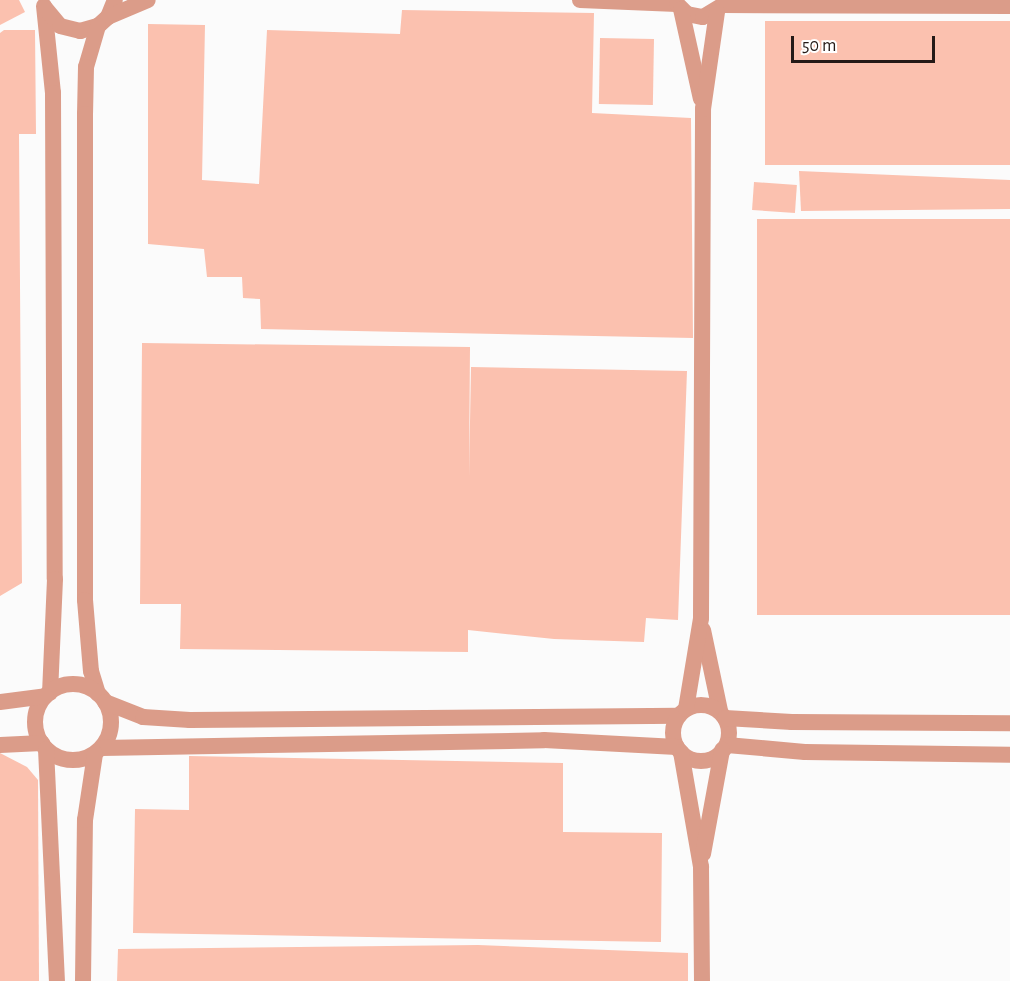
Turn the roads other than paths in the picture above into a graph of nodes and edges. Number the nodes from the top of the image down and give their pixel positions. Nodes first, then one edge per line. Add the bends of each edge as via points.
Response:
1 (115, 0) edge
2 (148, 0) edge
3 (580, 0) edge
4 (44, 3) edge
5 (678, 5) edge
6 (722, 6) edge
7 (1010, 6) edge
8 (103, 21) junction
9 (703, 109) junction
10 (85, 516) junction
11 (55, 517) junction
12 (701, 618) junction
13 (48, 694) junction
14 (102, 698) junction
15 (0, 702) edge
16 (683, 712) junction
17 (722, 714) junction
18 (301, 718) junction
19 (1010, 723) edge
20 (300, 742) junction
21 (0, 745) edge
22 (44, 746) junction
23 (724, 747) junction
24 (679, 750) junction
25 (98, 751) junction
26 (1010, 755) edge
27 (700, 867) junction
28 (57, 980) edge
29 (83, 980) edge
30 (702, 981) edge

1 - 8 street
2 - 8 street
3 - 5 street
4 - 8 street via 51,18 67,29 80,31
4 - 11 street via 53,93
5 - 6 street via 703,17
5 - 9 street
6 - 7 street
6 - 9 street
8 - 10 street via 86,67
9 - 12 street
10 - 11 street
10 - 14 street via 85,600 91,671
11 - 13 street
12 - 16 street
12 - 17 street
13 - 14 street via 69,685 90,688
13 - 15 street
13 - 22 street via 35,724
14 - 18 street via 143,717
14 - 25 street via 111,726
16 - 17 street via 703,705
16 - 18 street
16 - 24 street via 673,733
17 - 19 street via 792,722
17 - 23 street via 729,727
18 - 20 street
20 - 24 street via 544,740
20 - 25 street
21 - 22 street
22 - 25 street via 64,759
22 - 28 street
23 - 24 street via 703,761
23 - 26 street
23 - 27 street
24 - 27 street
25 - 29 street via 85,820
27 - 30 street
28 - 29 street

